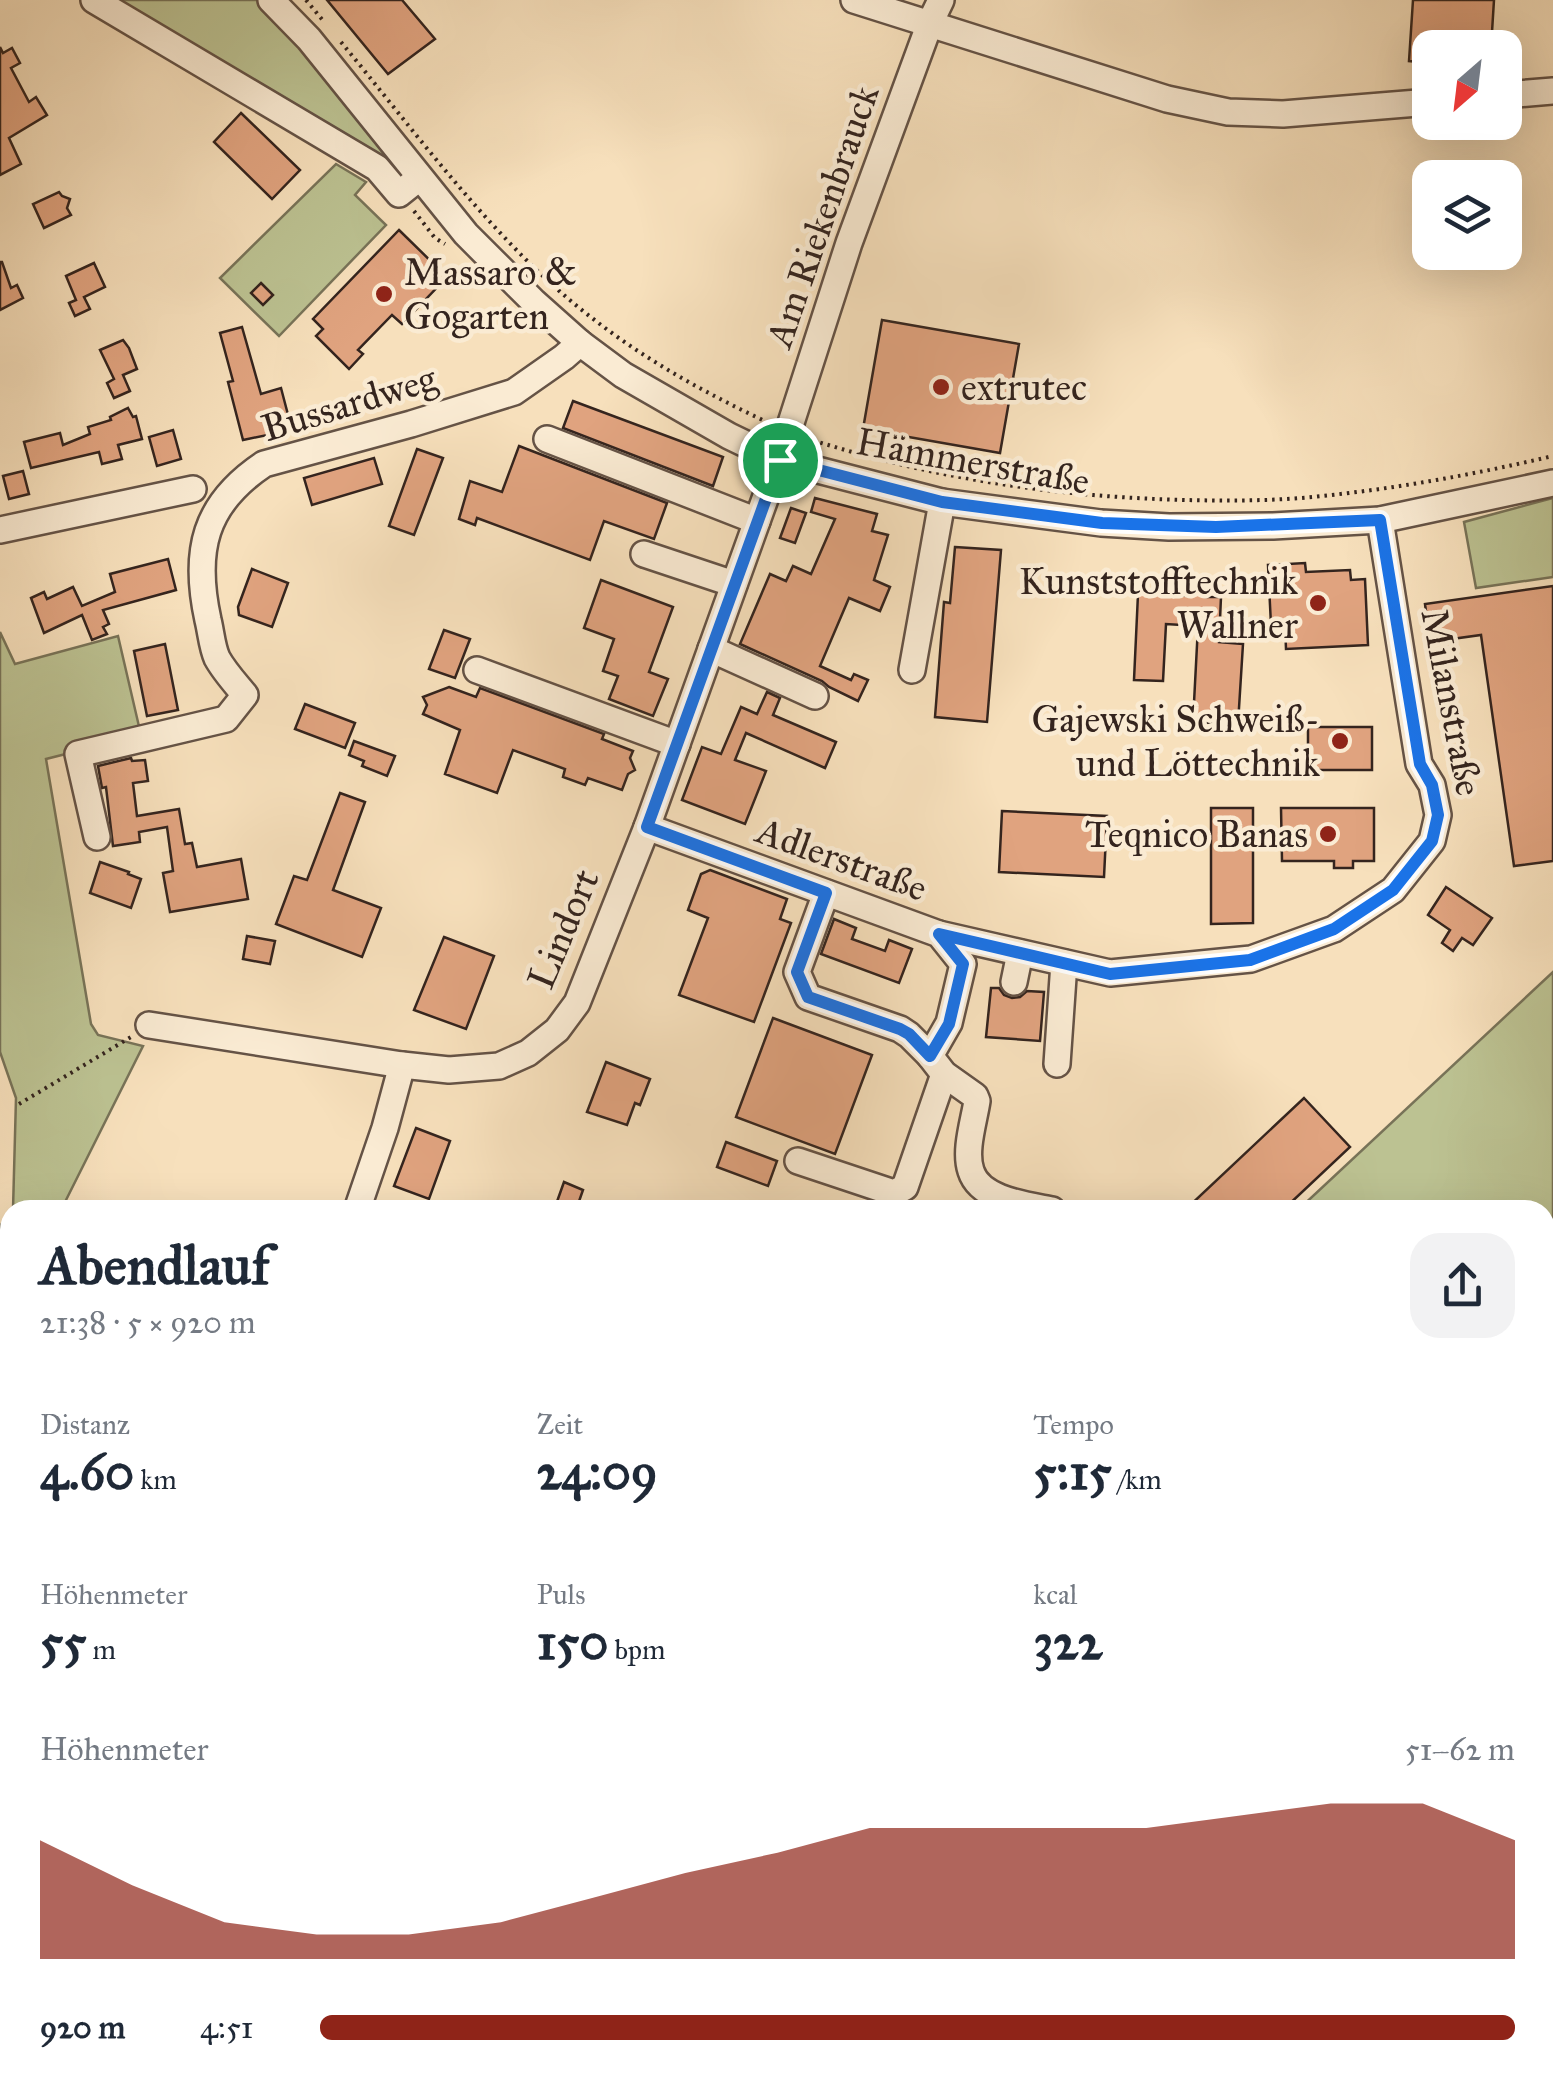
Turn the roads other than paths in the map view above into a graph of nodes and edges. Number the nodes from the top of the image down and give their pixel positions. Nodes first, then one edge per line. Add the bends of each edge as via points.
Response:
1 (94, 0) edge
2 (271, 0) edge
3 (854, 0) edge
4 (935, 11) edge
5 (1553, 91) edge
6 (1522, 94) edge
7 (1412, 103) edge
8 (409, 186) junction
9 (580, 343) junction
10 (546, 440) dead end
11 (780, 460) junction
12 (1553, 484) edge
13 (194, 489) dead end
14 (942, 502) junction
15 (1380, 520) junction
16 (757, 522) junction
17 (0, 530) edge
18 (644, 554) dead end
19 (734, 584) junction
20 (711, 649) junction
21 (477, 670) dead end
22 (912, 670) dead end
23 (815, 696) dead end
24 (677, 744) junction
25 (647, 827) junction
26 (97, 838) dead end
27 (826, 893) junction
28 (939, 934) junction
29 (1020, 952) junction
30 (1064, 963) junction
31 (1014, 982) dead end
32 (149, 1026) road end
33 (1057, 1064) dead end
34 (402, 1065) junction
35 (937, 1065) junction
36 (798, 1161) dead end
37 (360, 1200) edge
38 (1005, 1200) edge

1 - 8 street
2 - 8 street, Hämmerstraße via 309,40
3 - 4 street
4 - 7 street via 1167,99 1228,112
4 - 11 street, Am Riekenbrauck
5 - 6 street
8 - 9 street, Hämmerstraße
9 - 11 street, Hämmerstraße via 665,400
9 - 26 street, Bussardweg via 514,392 264,464 226,496 206,532 202,594 217,657 245,695 226,719 78,754
10 - 16 street
11 - 14 street, Hämmerstraße
11 - 16 street, Lindort
12 - 15 street, Hämmerstraße
13 - 17 street
14 - 15 street, Hämmerstraße via 1169,527
14 - 22 street
15 - 30 street, Milanstraße via 1420,764 1438,815 1432,841 1393,890 1334,929 1250,960 1110,974
16 - 19 street, Lindort
18 - 19 street
19 - 20 street, Lindort
20 - 23 street
20 - 24 street, Lindort
21 - 24 street
24 - 25 street, Lindort
25 - 27 street, Adlerstraße
25 - 34 street, Lindort via 577,1002 558,1030 499,1066
27 - 28 street, Adlerstraße
27 - 35 street via 797,972 808,997 900,1029
28 - 29 street, Milanstraße
28 - 35 street, Adlerstraße via 963,964
29 - 30 street, Milanstraße
29 - 31 street
30 - 33 street
32 - 34 street, Lindort
34 - 37 street
35 - 36 street via 905,1187 894,1194
35 - 38 street via 975,1096 970,1170

